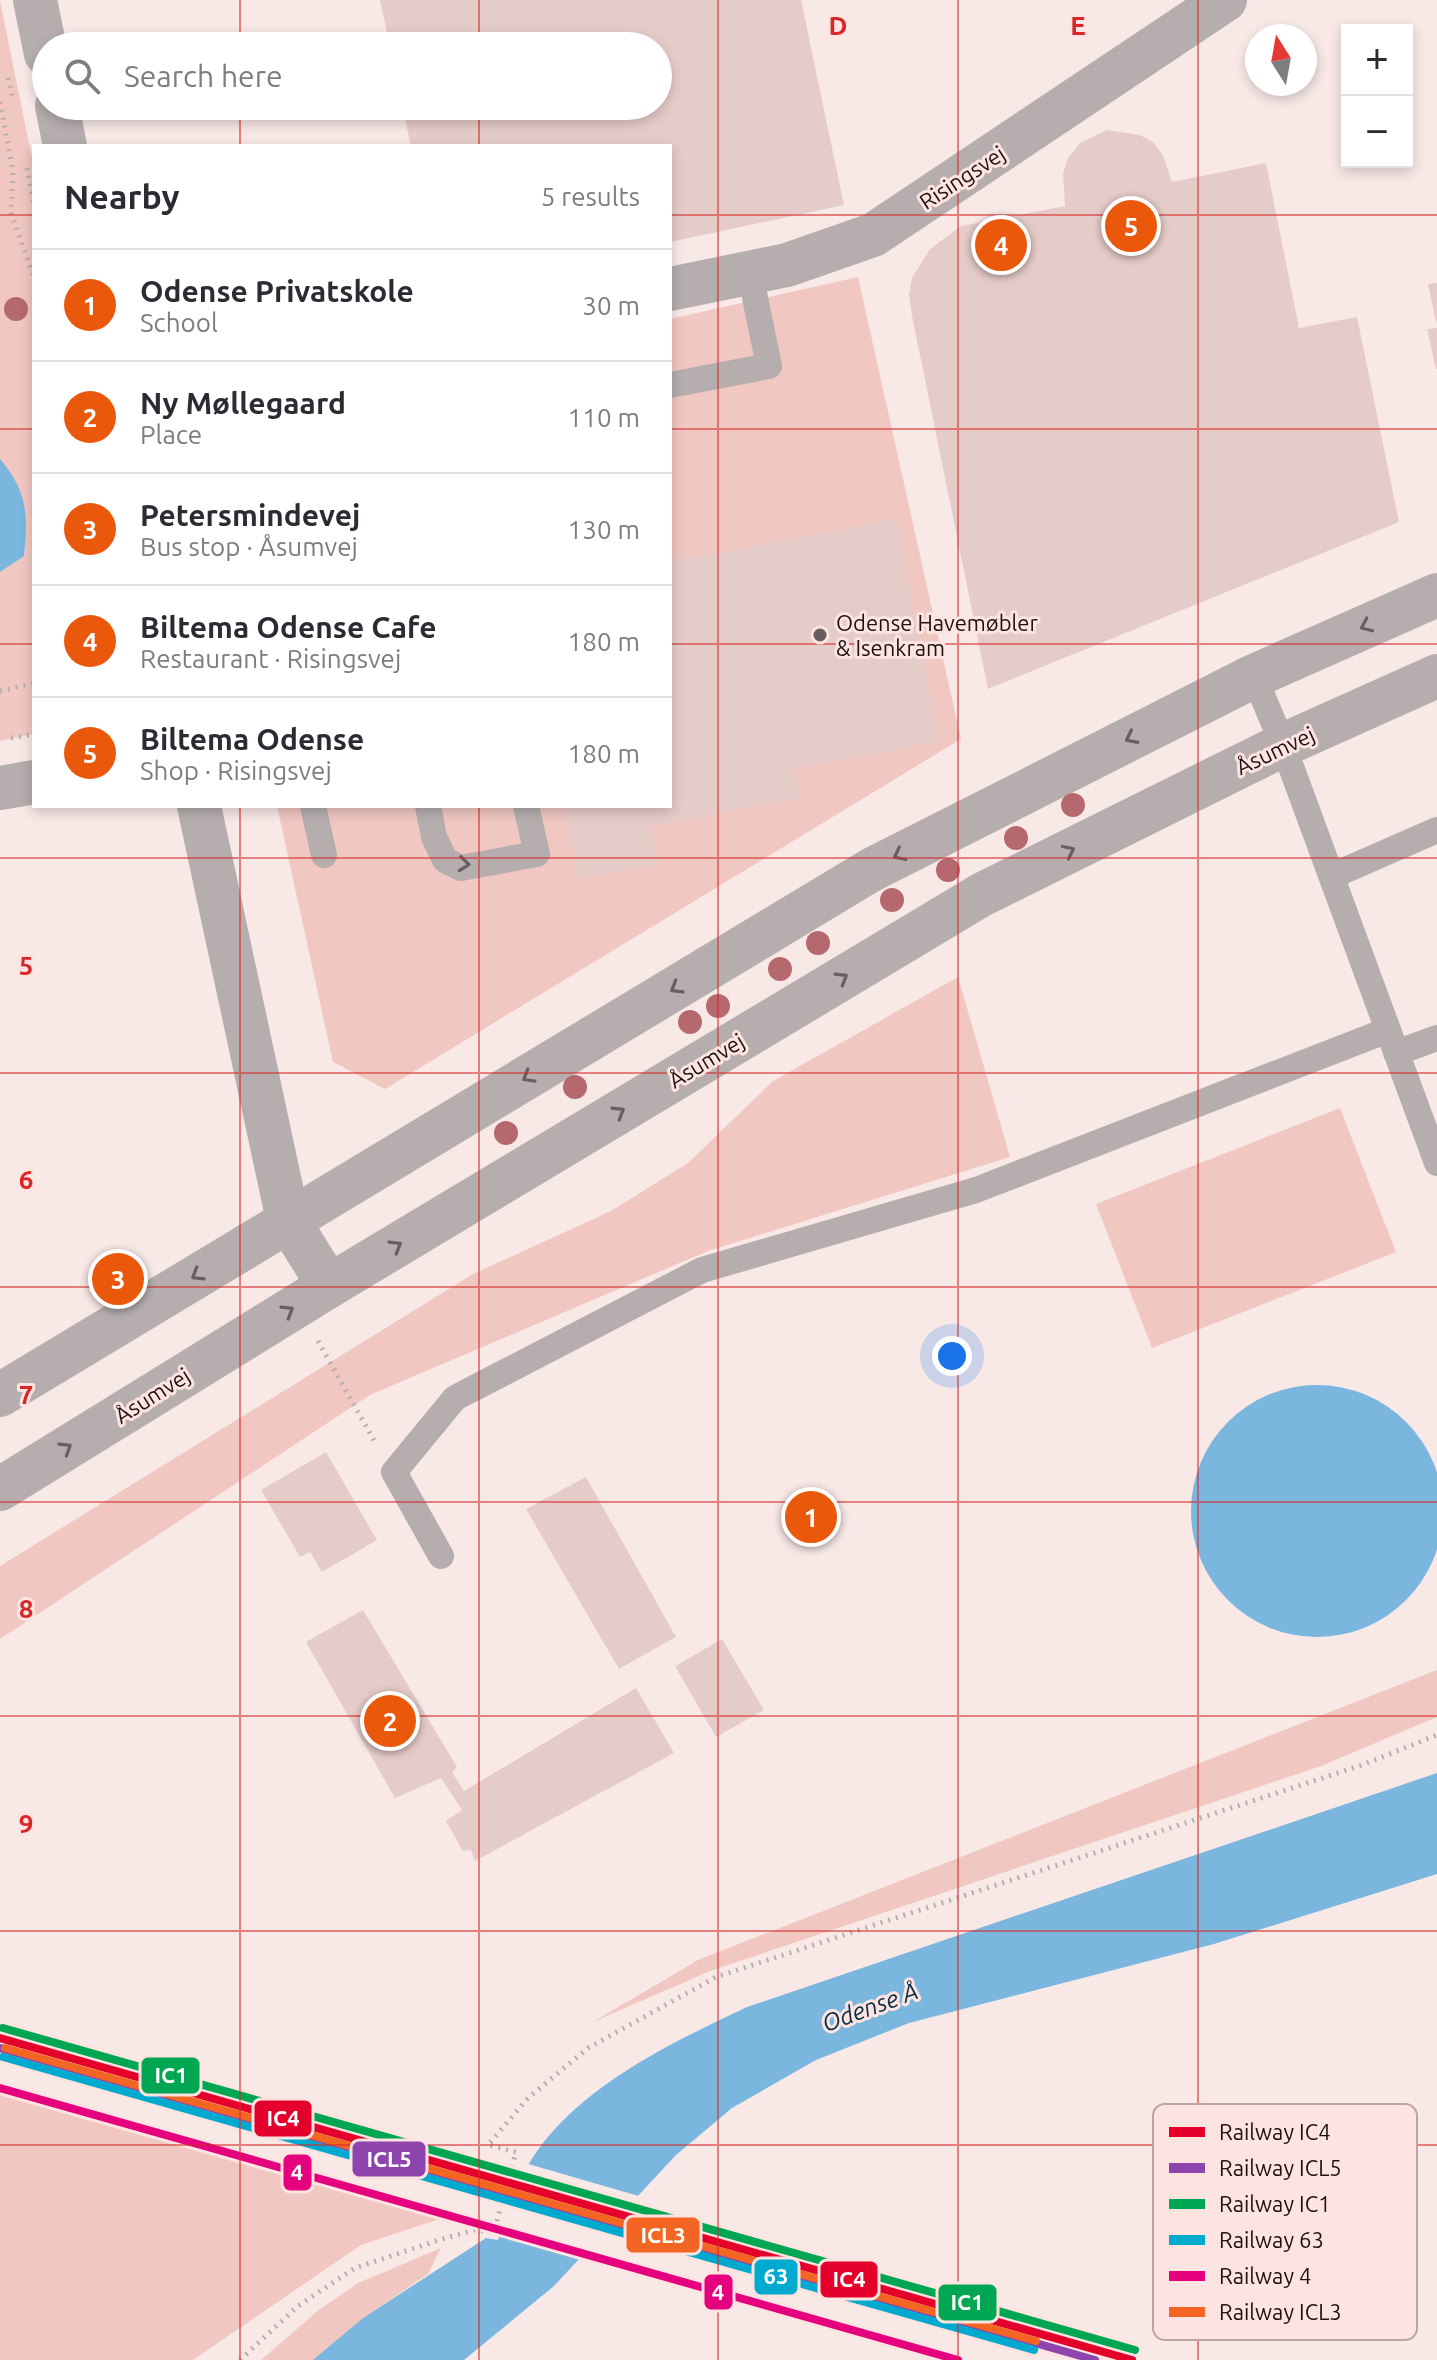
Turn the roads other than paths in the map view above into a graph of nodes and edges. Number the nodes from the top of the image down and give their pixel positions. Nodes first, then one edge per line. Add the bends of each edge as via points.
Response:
1 (35, 0) edge
2 (1225, 0) edge
3 (42, 32) edge
4 (60, 120) edge
5 (65, 144) edge
6 (750, 273) junction
7 (672, 289) edge
8 (672, 385) edge
9 (1437, 595) edge
10 (1254, 676) junction
11 (1437, 676) edge
12 (1283, 745) junction
13 (32, 782) edge
14 (0, 788) edge
15 (199, 808) edge
16 (313, 808) edge
17 (428, 808) edge
18 (526, 808) edge
19 (1437, 830) edge
20 (324, 855) dead end
21 (1332, 876) junction
22 (1437, 1038) edge
23 (1392, 1041) junction
24 (1437, 1163) edge
25 (288, 1220) junction
26 (329, 1286) junction
27 (0, 1395) edge
28 (0, 1489) edge
29 (441, 1556) dead end

1 - 3 street
2 - 6 street, Risingsvej via 873,235
4 - 5 street
6 - 7 street, Risingsvej
6 - 8 lane via 769,366
9 -> 10 street
10 - 12 lane
10 -> 25 street via 871,870
11 - 12 street, Åsumvej
12 - 21 lane
26 -> 12 street, Åsumvej via 981,895
13 - 14 street
15 - 25 street
16 - 20 lane
17 -> 18 lane via 445,860 461,868 537,854
19 - 21 lane
21 - 23 lane
22 - 23 lane
23 - 24 lane
23 - 29 lane via 976,1190 702,1270 455,1398 394,1472
25 - 26 street
25 -> 27 street
28 -> 26 street, Åsumvej

